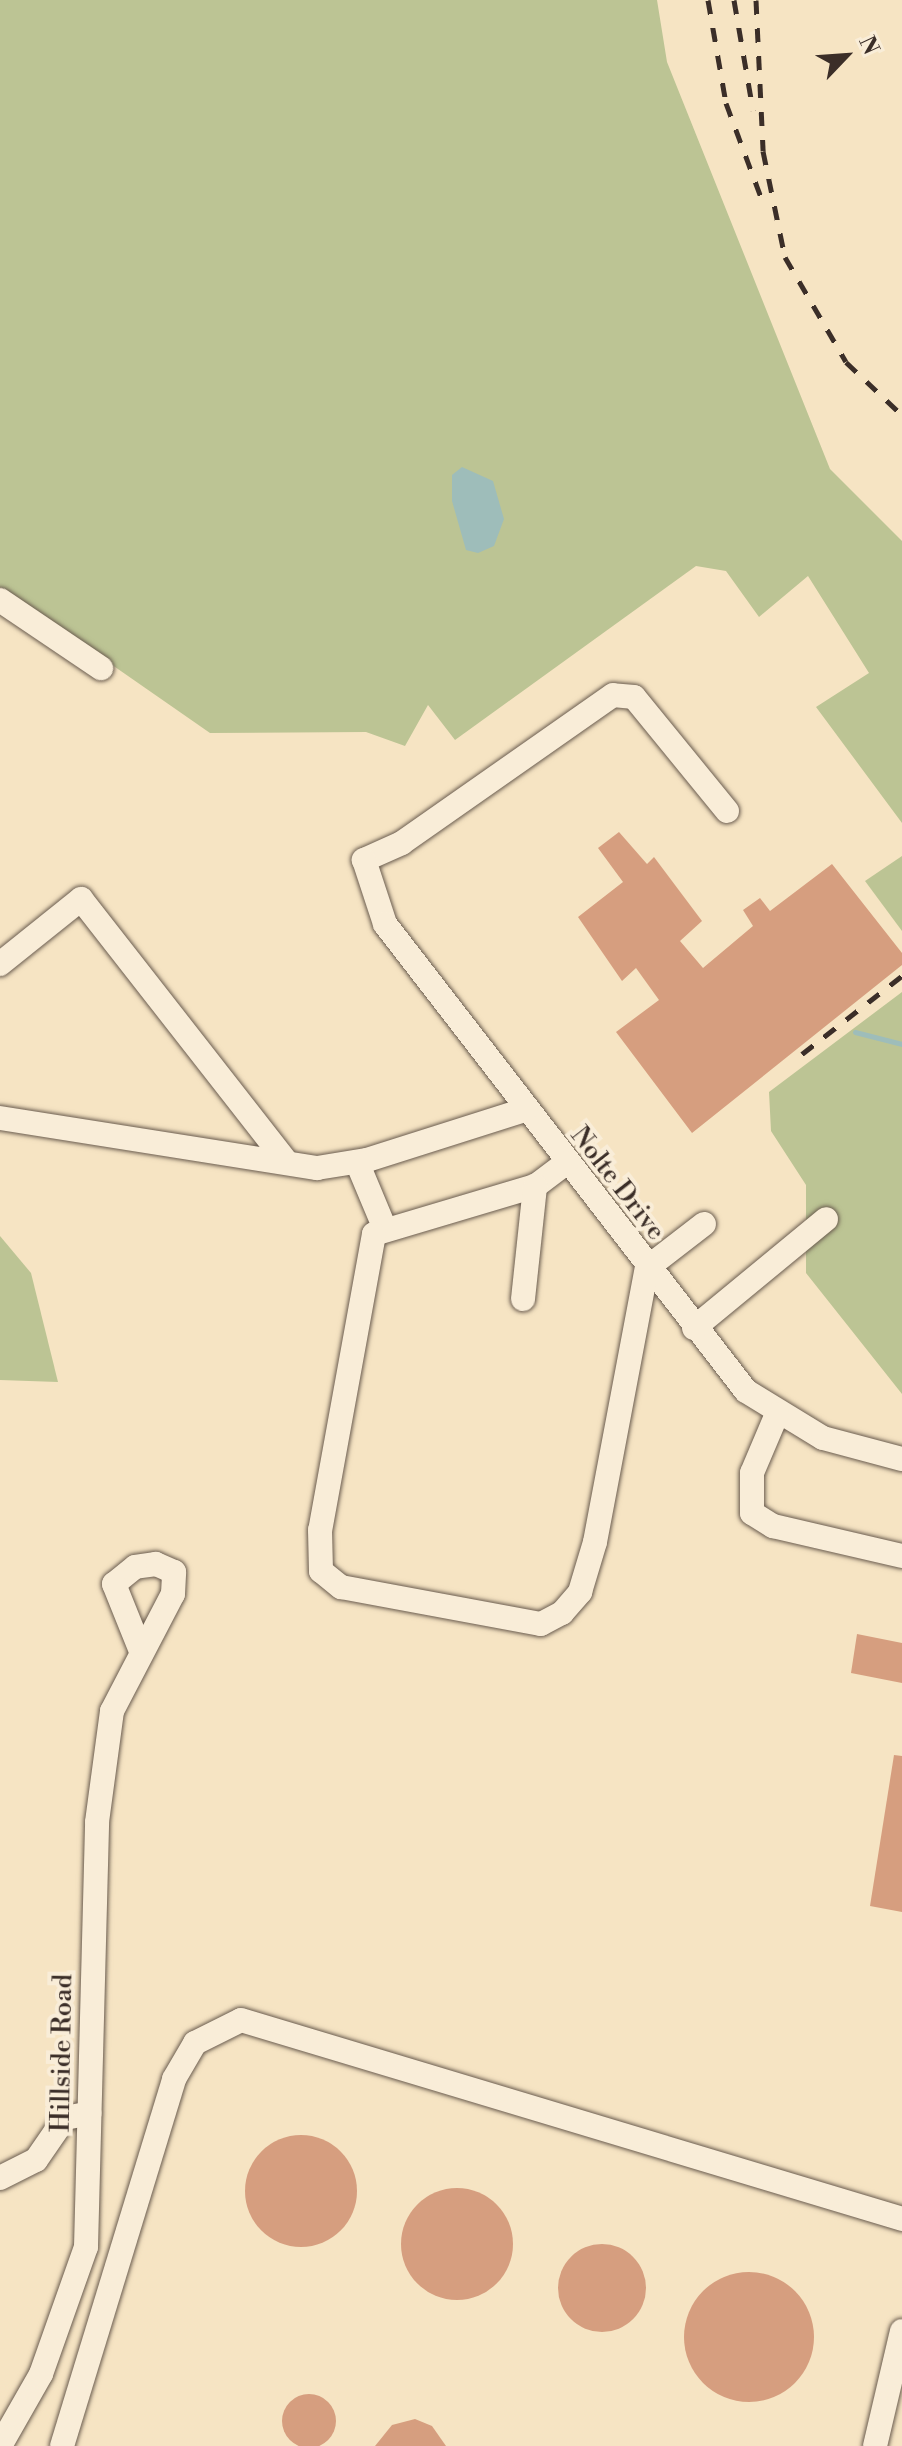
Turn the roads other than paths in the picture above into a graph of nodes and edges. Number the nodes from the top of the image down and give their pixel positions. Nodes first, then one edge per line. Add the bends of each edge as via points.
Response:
1 (0, 600) edge
2 (101, 668) dead end
3 (727, 811) dead end
4 (0, 964) edge
5 (525, 1110) junction
6 (0, 1118) edge
7 (357, 1162) junction
8 (287, 1163) junction
9 (566, 1163) junction
10 (535, 1186) junction
11 (826, 1219) dead end
12 (704, 1224) dead end
13 (385, 1229) junction
14 (647, 1268) junction
15 (523, 1299) dead end
16 (694, 1328) junction
17 (777, 1414) junction
18 (902, 1459) edge
19 (902, 1556) edge
20 (141, 1651) dead end
21 (90, 2113) junction
22 (0, 2178) edge
23 (902, 2219) edge
24 (902, 2331) edge
25 (0, 2446) edge
26 (62, 2446) edge
27 (875, 2446) edge

1 - 2 street
3 - 5 street, Nolte Drive via 634,697 613,695 402,843 364,860 385,924
4 - 8 street via 81,899
5 - 7 street
5 - 9 street, Nolte Drive
6 - 8 street
7 - 8 street
7 - 13 street
9 - 10 street
9 - 14 street, Nolte Drive
10 - 13 street
10 - 15 street
11 - 16 street
12 - 14 street
13 - 14 street via 374,1234 368,1264 320,1530 321,1571 341,1587 541,1624 580,1592 595,1542
14 - 16 street, Nolte Drive
16 - 17 street, Nolte Drive via 746,1391
17 - 18 street, Nolte Drive via 823,1438
17 - 19 street via 752,1473 752,1513 773,1526
20 - 21 street, Hillside Road via 112,1711 97,1822
21 - 22 street via 65,2118 36,2160
21 - 25 street, Hillside Road via 81,2269 31,2394
23 - 26 street via 241,2020 195,2043 174,2079
24 - 27 street

